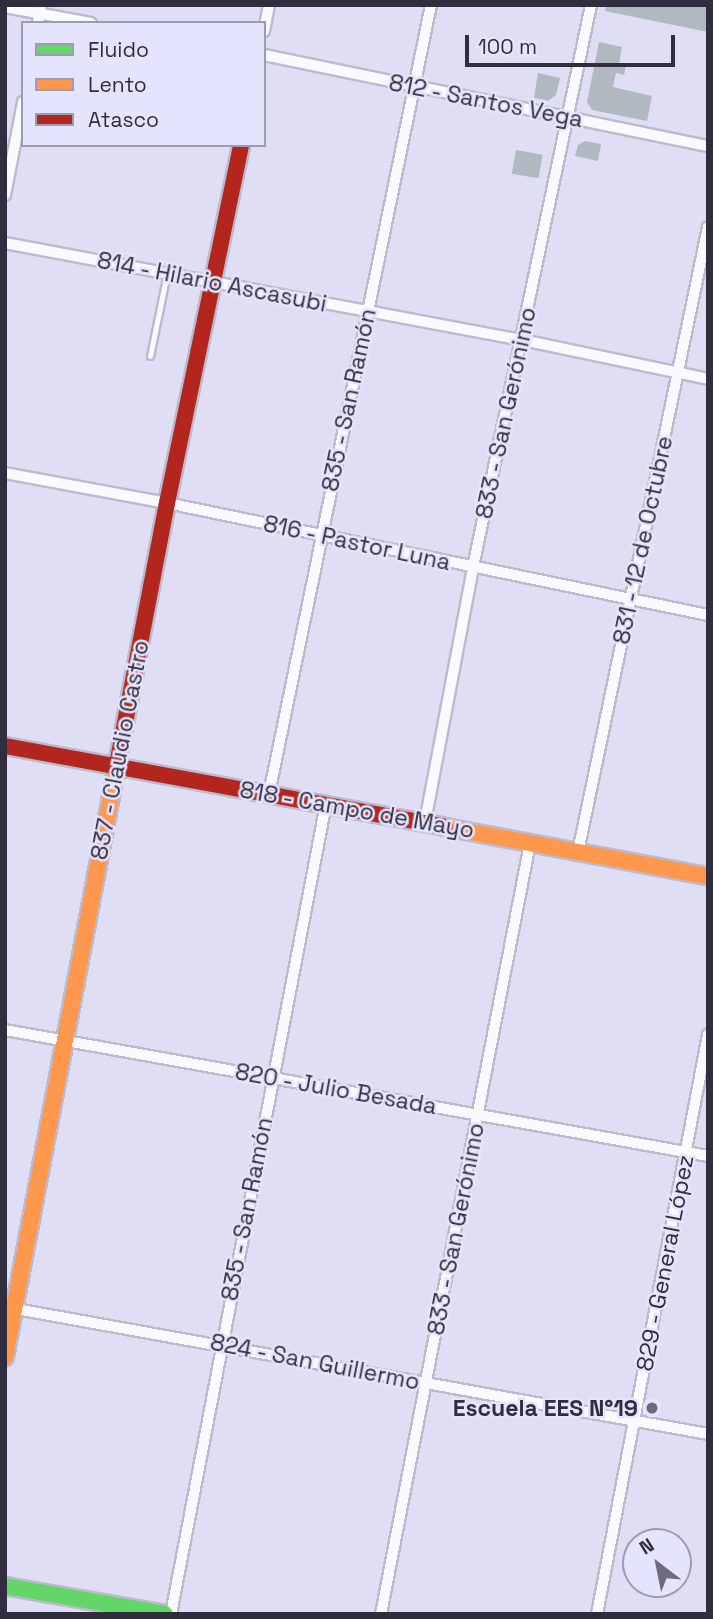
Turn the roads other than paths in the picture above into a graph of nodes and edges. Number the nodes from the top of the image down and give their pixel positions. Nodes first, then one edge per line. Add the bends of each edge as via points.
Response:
1 (431, 5) edge
2 (591, 5) edge
3 (5, 7) edge
4 (39, 14) edge
5 (79, 21) edge
6 (266, 55) edge
7 (414, 87) junction
8 (21, 112) edge
9 (569, 118) junction
10 (708, 146) edge
11 (241, 147) edge
12 (5, 195) edge
13 (708, 227) edge
14 (5, 243) edge
15 (167, 273) junction
16 (213, 281) junction
17 (368, 312) junction
18 (522, 340) junction
19 (150, 356) dead end
20 (678, 373) junction
21 (708, 379) edge
22 (5, 473) edge
23 (167, 503) junction
24 (320, 537) junction
25 (473, 567) junction
26 (630, 598) junction
27 (708, 615) edge
28 (5, 746) edge
29 (117, 766) junction
30 (269, 794) junction
31 (326, 804) junction
32 (425, 822) junction
33 (530, 843) junction
34 (578, 852) junction
35 (708, 876) edge
36 (5, 1030) edge
37 (708, 1035) edge
38 (67, 1042) junction
39 (271, 1079) junction
40 (479, 1114) junction
41 (686, 1152) junction
42 (708, 1156) edge
43 (10, 1308) edge
44 (222, 1344) junction
45 (5, 1357) edge
46 (424, 1382) junction
47 (634, 1420) junction
48 (708, 1434) edge
49 (5, 1586) edge
50 (131, 1611) edge
51 (165, 1614) edge
52 (171, 1614) edge
53 (381, 1614) edge
54 (597, 1614) edge

1 - 7 street, 835 - San Ramón
2 - 9 street, 833 - San Gerónimo
3 - 4 street
4 - 5 street
6 - 7 street, 812 - Santos Vega
7 - 9 street, 812 - Santos Vega
7 - 17 street, 835 - San Ramón
8 - 12 street
9 - 10 street, 812 - Santos Vega
9 - 18 street, 833 - San Gerónimo
11 - 16 street, 837 - Claudio Castro
13 - 20 street, 831 - 12 de Octubre
14 - 15 street, 814 - Hilario Ascasubi
15 - 16 street, 814 - Hilario Ascasubi
15 - 19 lane
16 - 17 street, 814 - Hilario Ascasubi
16 - 23 street, 837 - Claudio Castro
17 - 18 street, 814 - Hilario Ascasubi
17 - 24 street, 835 - San Ramón
18 - 20 street, 814 - Hilario Ascasubi
18 - 25 street, 833 - San Gerónimo
20 - 21 street, 814 - Hilario Ascasubi
20 - 26 street, 831 - 12 de Octubre
22 - 23 street, 816 - Pastor Luna
23 - 24 street, 816 - Pastor Luna
23 - 29 street, 837 - Claudio Castro
24 - 25 street, 816 - Pastor Luna
24 - 30 street, 835 - San Ramón
25 - 26 street, 816 - Pastor Luna
25 - 32 street, 833 - San Gerónimo
26 - 27 street, 816 - Pastor Luna
26 - 34 street, 831 - 12 de Octubre
28 - 29 street, 818 - Campo de Mayo
29 - 30 street, 818 - Campo de Mayo
29 - 38 street, 837 - Claudio Castro
30 - 31 street, 818 - Campo de Mayo
31 - 32 street, 818 - Campo de Mayo
31 - 39 street, 835 - San Ramón
32 - 33 street, 818 - Campo de Mayo
33 - 34 street, 818 - Campo de Mayo
33 - 40 street, 833 - San Gerónimo
34 - 35 street, 818 - Campo de Mayo
36 - 38 street, 820 - Julio Besada
37 - 41 street, 829 - General López
38 - 39 street, 820 - Julio Besada
38 - 43 street, 837 - Claudio Castro
39 - 40 street, 820 - Julio Besada
39 - 44 street, 835 - San Ramón
40 - 41 street, 820 - Julio Besada
40 - 46 street, 833 - San Gerónimo
41 - 42 street, 820 - Julio Besada
41 - 47 street, 829 - General López
43 - 44 street, 824 - San Guillermo
43 - 45 street, 837 - Claudio Castro
44 - 46 street, 824 - San Guillermo
44 - 52 street, 835 - San Ramón
46 - 47 street, 824 - San Guillermo
46 - 53 street, 833 - San Gerónimo
47 - 48 street, 824 - San Guillermo
47 - 54 street, 829 - General López
49 - 50 street
50 - 51 street

